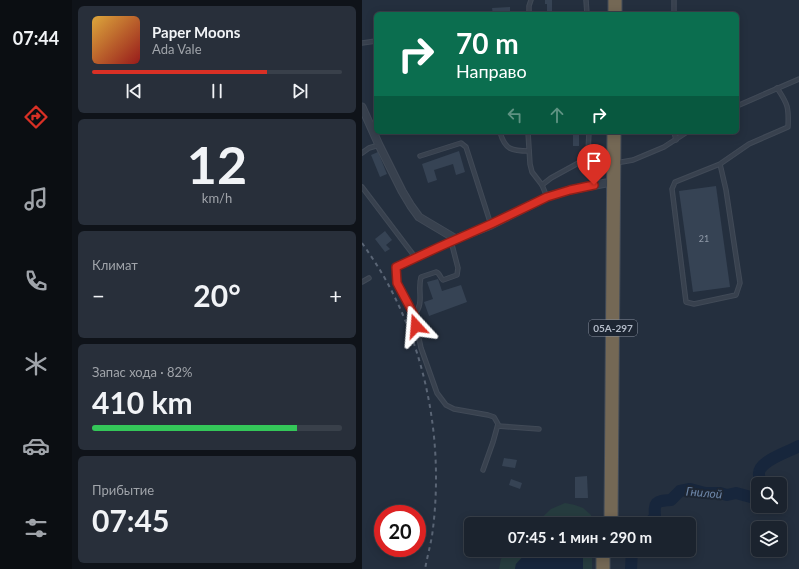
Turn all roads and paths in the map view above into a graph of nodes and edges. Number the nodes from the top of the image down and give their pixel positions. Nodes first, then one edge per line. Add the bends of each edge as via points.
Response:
1 (531, 0) edge
2 (586, 0) edge
3 (606, 0) edge
4 (615, 0) edge
5 (674, 0) edge
6 (528, 12) edge
7 (587, 12) edge
8 (606, 12) edge
9 (614, 12) edge
10 (674, 12) edge
11 (374, 41) edge
12 (362, 43) edge
13 (799, 79) edge
14 (777, 88) junction
15 (739, 105) edge
16 (362, 107) edge
17 (374, 134) edge
18 (374, 134) edge
19 (501, 134) edge
20 (528, 134) edge
21 (589, 134) edge
22 (606, 134) edge
23 (614, 134) edge
24 (674, 134) edge
25 (684, 134) edge
26 (676, 140) junction
27 (379, 145) junction
28 (529, 152) junction
29 (362, 153) edge
30 (420, 156) dead end
31 (614, 164) junction
32 (720, 164) junction
33 (606, 183) junction
34 (542, 185) junction
35 (362, 187) edge
36 (547, 197) junction
37 (491, 224) junction
38 (453, 240) junction
39 (414, 258) junction
40 (369, 278) dead end
41 (362, 282) edge
42 (414, 315) junction
43 (498, 426) junction
44 (539, 429) dead end
45 (483, 470) dead end
46 (603, 517) edge
47 (611, 517) edge
48 (603, 557) edge
49 (611, 557) edge
50 (603, 569) edge
51 (610, 569) edge

1 - 6 lane
2 - 7 lane
3 - 8 highway
4 - 9 highway
5 - 10 lane
11 - 12 lane
13 - 14 lane
14 - 15 lane
14 - 32 lane via 789,112 788,127 749,144
16 - 18 street
17 - 27 street
19 - 28 lane via 509,148
20 - 28 lane
21 - 34 lane via 588,152 582,161
22 - 33 highway, 05А-297
23 - 31 highway, 05А-297
24 - 26 lane
25 - 26 lane
26 - 31 lane via 633,160
27 - 29 lane
27 - 38 street via 402,191 419,217
28 - 34 lane via 532,172
30 - 37 lane via 461,143 466,147
31 - 47 highway, 05А-297
32 - 32 lane via 740,283 736,295 694,304 686,302 672,190 675,182
33 - 36 street
33 - 46 highway, 05А-297
34 - 36 lane
35 - 39 lane
36 - 37 street
37 - 38 street
38 - 39 lane
38 - 42 lane via 457,275 443,280 436,272 421,277 419,305
39 - 42 lane via 396,267 397,283
40 - 41 lane
42 - 43 lane via 421,348 437,393 446,405 454,409 488,414 494,417
43 - 44 lane
43 - 45 lane
48 - 50 highway
49 - 51 highway

